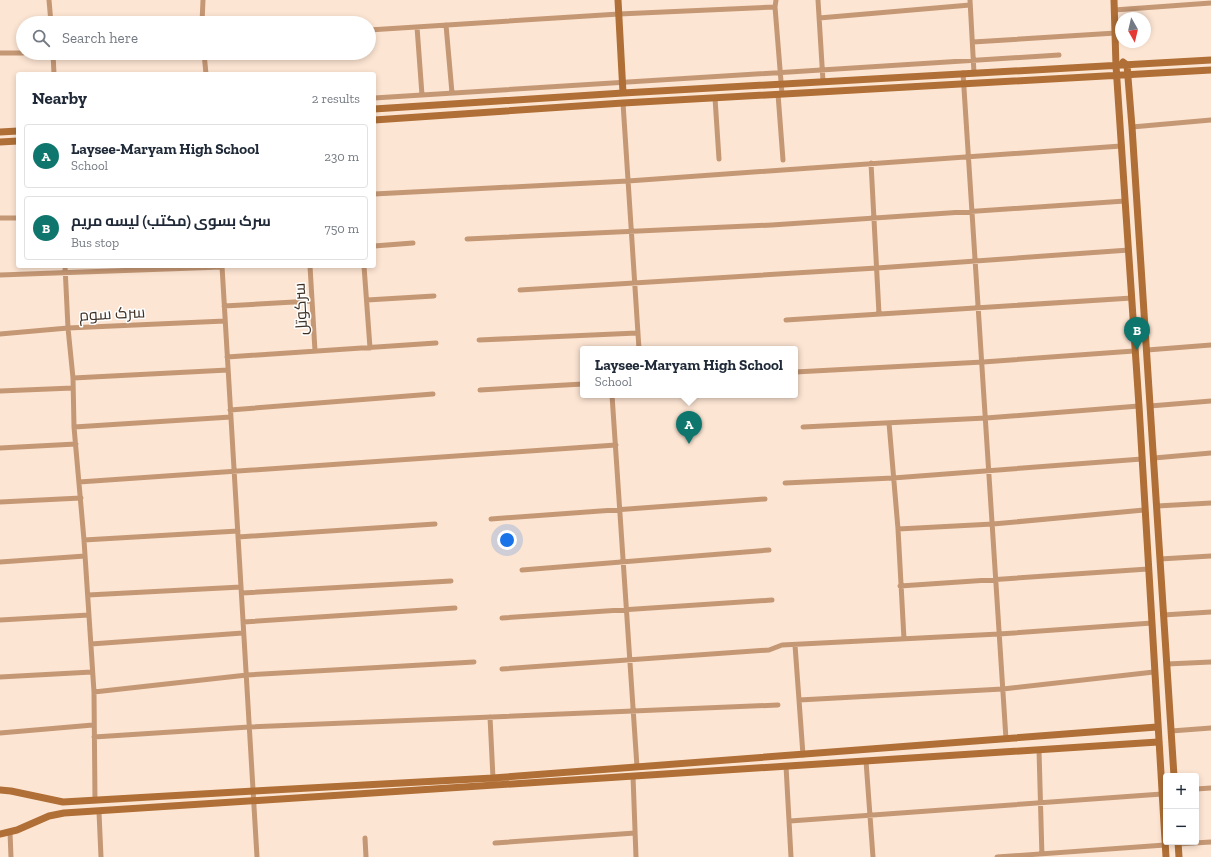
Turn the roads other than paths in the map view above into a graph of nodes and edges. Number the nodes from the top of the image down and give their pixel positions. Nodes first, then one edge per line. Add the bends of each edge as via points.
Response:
1 (49, 0) edge
2 (203, 0) edge
3 (618, 0) edge
4 (776, 0) edge
5 (818, 0) edge
6 (1114, 0) edge
7 (1166, 0) edge
8 (970, 2) edge
9 (1211, 3) edge
10 (1166, 6) junction
11 (775, 7) junction
12 (1114, 10) junction
13 (619, 14) junction
14 (50, 16) edge
15 (202, 16) edge
16 (819, 18) junction
17 (1115, 22) edge
18 (446, 25) junction
19 (417, 27) junction
20 (376, 30) edge
21 (1115, 33) edge
22 (973, 42) junction
23 (1117, 48) edge
24 (0, 53) edge
25 (16, 53) edge
26 (1059, 55) dead end
27 (1117, 57) junction
28 (53, 60) edge
29 (205, 60) edge
30 (973, 60) junction
31 (1211, 60) edge
32 (1127, 65) junction
33 (1116, 66) junction
34 (1211, 70) edge
35 (822, 71) junction
36 (54, 72) edge
37 (206, 72) edge
38 (781, 73) junction
39 (963, 73) junction
40 (974, 73) junction
41 (1117, 76) junction
42 (1128, 76) junction
43 (823, 81) junction
44 (622, 83) junction
45 (964, 83) junction
46 (782, 84) junction
47 (694, 89) junction
48 (666, 90) junction
49 (452, 93) junction
50 (623, 93) junction
51 (780, 94) junction
52 (422, 95) junction
53 (376, 98) edge
54 (715, 98) junction
55 (694, 99) junction
56 (667, 101) junction
57 (623, 103) junction
58 (376, 109) edge
59 (376, 120) edge
60 (1211, 120) edge
61 (1132, 127) junction
62 (16, 131) edge
63 (0, 132) edge
64 (16, 141) edge
65 (0, 142) edge
66 (1121, 146) junction
67 (969, 158) junction
68 (720, 159) dead end
69 (783, 160) dead end
70 (871, 163) junction
71 (628, 181) junction
72 (376, 194) edge
73 (1125, 201) junction
74 (971, 212) junction
75 (0, 218) edge
76 (16, 218) edge
77 (874, 218) junction
78 (631, 232) junction
79 (467, 240) dead end
80 (413, 243) dead end
81 (376, 246) edge
82 (1129, 250) junction
83 (975, 261) junction
84 (65, 268) edge
85 (191, 268) edge
86 (222, 268) edge
87 (310, 268) edge
88 (364, 268) edge
89 (877, 268) junction
90 (66, 272) junction
91 (0, 275) edge
92 (634, 282) junction
93 (520, 290) dead end
94 (434, 296) dead end
95 (1132, 298) junction
96 (367, 300) junction
97 (312, 301) junction
98 (224, 306) junction
99 (978, 307) junction
100 (880, 314) junction
101 (786, 320) dead end
102 (225, 321) junction
103 (68, 328) junction
104 (1134, 332) junction
105 (1146, 332) junction
106 (637, 333) junction
107 (0, 334) edge
108 (479, 340) dead end
109 (436, 343) dead end
110 (1211, 345) edge
111 (638, 346) edge
112 (370, 348) junction
113 (1134, 350) junction
114 (1147, 350) junction
115 (315, 351) junction
116 (227, 356) junction
117 (982, 362) junction
118 (1136, 366) junction
119 (1148, 366) junction
120 (228, 370) junction
121 (798, 372) edge
122 (73, 378) junction
123 (580, 384) edge
124 (73, 388) junction
125 (480, 390) dead end
126 (0, 391) edge
127 (433, 394) dead end
128 (612, 398) edge
129 (1211, 401) edge
130 (1139, 406) junction
131 (1150, 406) junction
132 (230, 410) junction
133 (231, 417) junction
134 (986, 418) junction
135 (889, 423) junction
136 (74, 427) junction
137 (804, 427) dead end
138 (76, 444) junction
139 (616, 445) junction
140 (0, 448) edge
141 (1211, 453) edge
142 (1154, 458) junction
143 (1142, 459) junction
144 (234, 470) junction
145 (989, 470) junction
146 (893, 478) junction
147 (79, 482) junction
148 (785, 483) dead end
149 (81, 498) junction
150 (765, 499) dead end
151 (0, 502) edge
152 (1211, 503) edge
153 (1157, 506) junction
154 (620, 509) junction
155 (1144, 510) junction
156 (491, 519) dead end
157 (436, 524) dead end
158 (993, 524) junction
159 (898, 529) junction
160 (238, 534) junction
161 (84, 540) junction
162 (769, 550) dead end
163 (85, 556) junction
164 (1211, 556) edge
165 (1160, 559) junction
166 (624, 561) junction
167 (0, 562) edge
168 (1148, 569) junction
169 (522, 570) dead end
170 (996, 579) junction
171 (451, 581) dead end
172 (900, 586) junction
173 (241, 587) junction
174 (242, 593) junction
175 (88, 595) junction
176 (772, 600) dead end
177 (455, 608) dead end
178 (627, 611) junction
179 (1211, 612) edge
180 (89, 615) junction
181 (1164, 615) junction
182 (502, 618) dead end
183 (0, 620) edge
184 (243, 622) junction
185 (1152, 623) junction
186 (243, 633) junction
187 (999, 634) junction
188 (904, 639) junction
189 (91, 644) junction
190 (795, 645) junction
191 (631, 661) junction
192 (474, 662) dead end
193 (1211, 662) edge
194 (1167, 664) junction
195 (502, 669) dead end
196 (92, 672) junction
197 (1154, 672) junction
198 (247, 675) junction
199 (0, 677) edge
200 (1002, 689) junction
201 (94, 692) junction
202 (799, 700) junction
203 (778, 704) dead end
204 (632, 710) junction
205 (490, 717) junction
206 (93, 725) junction
207 (249, 727) junction
208 (1157, 727) junction
209 (1211, 728) edge
210 (1171, 731) junction
211 (0, 734) edge
212 (94, 737) junction
213 (1006, 738) junction
214 (1158, 742) junction
215 (1039, 750) junction
216 (803, 755) junction
217 (866, 761) junction
218 (693, 763) junction
219 (786, 766) junction
220 (637, 767) junction
221 (694, 772) junction
222 (1174, 773) edge
223 (633, 776) junction
224 (493, 778) junction
225 (1211, 788) edge
226 (1199, 789) edge
227 (0, 790) edge
228 (254, 791) junction
229 (1162, 794) junction
230 (95, 800) junction
231 (254, 801) junction
232 (1041, 803) junction
233 (1163, 811) edge
234 (99, 812) junction
235 (870, 816) junction
236 (790, 821) junction
237 (10, 832) junction
238 (635, 833) junction
239 (0, 834) edge
240 (365, 838) dead end
241 (1199, 842) edge
242 (1211, 842) edge
243 (495, 843) dead end
244 (1165, 845) joint
245 (1178, 845) edge
246 (1042, 855) edge
247 (11, 857) edge
248 (101, 857) edge
249 (257, 857) edge
250 (366, 857) edge
251 (636, 857) edge
252 (791, 857) edge
253 (873, 857) edge
254 (997, 857) edge
255 (1166, 857) edge
256 (1179, 857) edge

1 - 14 street
2 - 15 street
3 - 13 main road
4 - 11 street
5 - 16 street
6 - 12 main road
7 - 10 street
8 - 16 street
8 - 22 street
9 - 10 street
10 - 12 street
11 - 13 street
11 - 38 street
12 - 17 main road
13 - 18 street
13 - 44 main road
16 - 35 street
18 - 19 street
18 - 49 street
19 - 20 street
19 - 52 street
21 - 22 street
22 - 30 street
23 - 27 main road
24 - 25 street
26 - 30 street
27 - 32 main road
27 - 33 main road
28 - 36 street
29 - 37 street
30 - 35 street
30 - 40 street
31 - 32 main road
32 - 33 main road
32 - 42 main road
33 - 40 main road
33 - 41 main road
34 - 42 main road
35 - 38 street
35 - 43 street
38 - 44 street
38 - 46 street
39 - 40 main road
39 - 43 main road
39 - 45 street
41 - 42 main road
41 - 45 main road
41 - 66 main road
42 - 61 main road
43 - 46 main road
44 - 49 street
44 - 50 main road
45 - 51 main road
45 - 67 street
46 - 47 main road
46 - 51 street
47 - 48 main road
47 - 55 main road via 690,94
48 - 50 main road
48 - 56 main road via 670,95
49 - 52 street
50 - 58 main road
51 - 54 main road
51 - 69 street
52 - 53 street
54 - 55 main road
54 - 68 street
55 - 56 main road
56 - 57 main road
57 - 59 main road
57 - 71 street
60 - 61 street
61 - 105 main road
62 - 63 main road
64 - 65 main road
66 - 67 street
66 - 73 main road
67 - 70 street
67 - 74 street
70 - 71 street
70 - 77 street
71 - 72 street
71 - 78 street
73 - 74 street
73 - 82 main road
74 - 77 street
74 - 83 street
75 - 76 street
77 - 78 street
77 - 89 street
78 - 79 street
78 - 92 street
80 - 81 street
82 - 83 street
82 - 95 main road
83 - 89 street
83 - 99 street
84 - 90 street
85 - 90 street
86 - 98 street
87 - 97 street, سرکوتل
88 - 96 street
89 - 92 street
89 - 100 street
90 - 91 street
90 - 103 street
92 - 93 street
92 - 106 street
94 - 96 street
95 - 99 street
95 - 104 main road
96 - 112 street
97 - 98 street
97 - 115 street, سرکوتل
98 - 102 street
99 - 100 street
99 - 117 street
100 - 101 street
102 - 103 street, سرک سوم
102 - 116 street
103 - 107 street, سرک سوم
103 - 122 street
104 - 105 main road
104 - 113 main road
105 - 114 main road
106 - 108 street
106 - 111 street
109 - 112 street
110 - 114 street
112 - 115 street
113 - 117 street
113 - 118 main road
114 - 119 main road
115 - 116 street
116 - 120 street
117 - 121 street
117 - 134 street
118 - 119 main road
118 - 130 main road
119 - 131 main road
120 - 122 street
120 - 132 street
122 - 124 street
123 - 125 street
124 - 126 street
124 - 136 street
127 - 132 street
128 - 139 street
129 - 131 street
130 - 134 street
130 - 143 main road
131 - 142 main road
132 - 133 street
133 - 136 street
133 - 144 street
134 - 135 street
134 - 145 street
135 - 137 street
135 - 146 street
136 - 138 street
138 - 140 street
138 - 147 street
139 - 144 street via 465,457
139 - 154 street
141 - 142 street
142 - 153 main road
143 - 145 street
143 - 155 main road
144 - 147 street
144 - 160 street
145 - 146 street
145 - 158 street
146 - 148 street
146 - 159 street
147 - 149 street
149 - 151 street
149 - 161 street
150 - 154 street
152 - 153 street
153 - 165 main road
154 - 156 street
154 - 166 street
155 - 158 street
155 - 168 main road
157 - 160 street
158 - 159 street
158 - 170 street
159 - 172 street
160 - 161 street
160 - 173 street
161 - 163 street
162 - 166 street
163 - 167 street
163 - 175 street
164 - 165 street
165 - 181 main road
166 - 169 street
166 - 178 street
168 - 170 street
168 - 185 main road
170 - 172 street
170 - 187 street
171 - 174 street
172 - 188 street
173 - 174 street
173 - 175 street
174 - 184 street
175 - 180 street
176 - 178 street
177 - 184 street
178 - 182 street
178 - 191 street
179 - 181 street
180 - 183 street
180 - 189 street
181 - 194 main road
184 - 186 street
185 - 187 street
185 - 197 main road
186 - 189 street
186 - 198 street
187 - 188 street
187 - 200 street
188 - 190 street
189 - 196 street
190 - 191 street via 782,645 769,650
190 - 202 street
191 - 195 street
191 - 204 street
192 - 198 street
193 - 194 street
194 - 210 main road
196 - 199 street
196 - 201 street
197 - 200 street
197 - 208 main road
198 - 201 street
198 - 207 street
200 - 202 street
200 - 213 street
201 - 206 street
202 - 216 street
203 - 204 street
204 - 205 street
204 - 220 street
205 - 207 street
205 - 224 street
206 - 211 street
206 - 212 street
207 - 212 street
207 - 228 street
208 - 213 main road
208 - 214 main road
209 - 210 street
210 - 222 main road
212 - 230 street
213 - 216 main road
214 - 215 main road
214 - 229 main road
215 - 217 main road
215 - 232 street
216 - 218 main road
217 - 219 main road
217 - 235 street
218 - 220 main road
218 - 221 main road
219 - 221 main road
219 - 236 street
220 - 224 main road
221 - 223 main road
223 - 231 main road
223 - 238 street
224 - 228 main road
225 - 226 street
227 - 230 main road via 63,802
228 - 230 main road
228 - 231 street
229 - 232 street
229 - 233 main road
231 - 234 main road
231 - 249 street
232 - 235 street
232 - 246 street
234 - 237 main road via 49,816
234 - 248 street
235 - 236 street
235 - 253 street
236 - 252 street
237 - 239 main road
237 - 247 street
238 - 243 street
238 - 251 street
240 - 250 street
241 - 242 street
244 - 246 street
244 - 255 main road
245 - 256 main road
246 - 254 street

